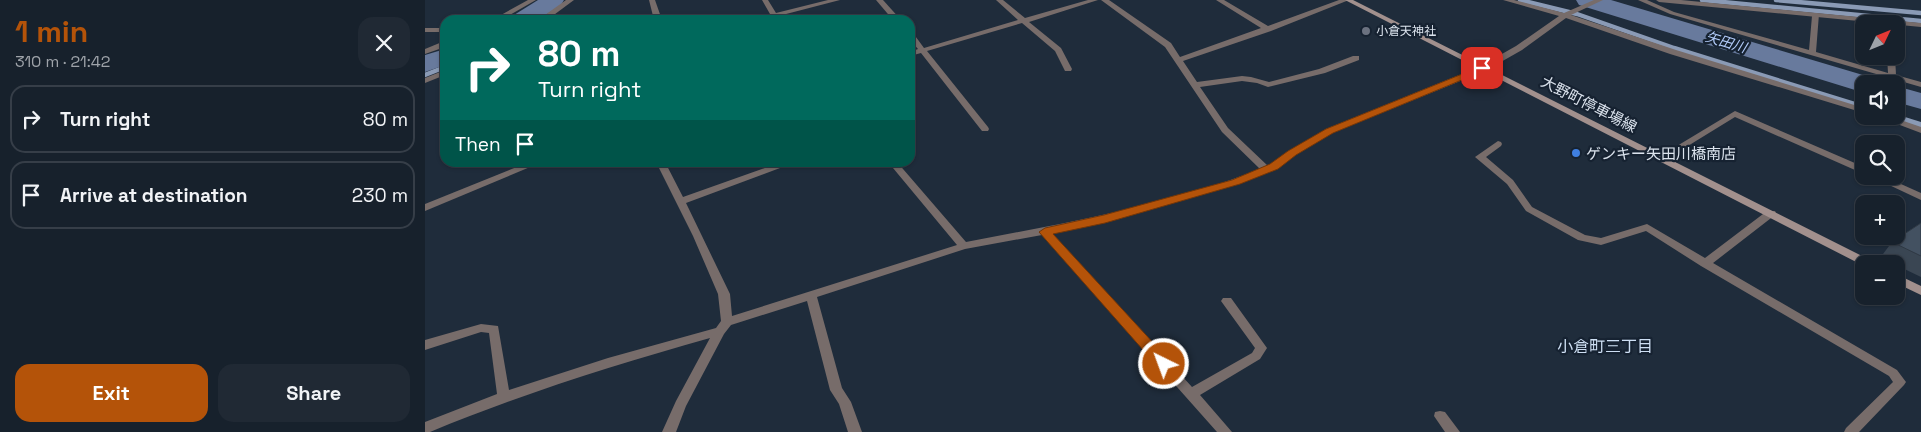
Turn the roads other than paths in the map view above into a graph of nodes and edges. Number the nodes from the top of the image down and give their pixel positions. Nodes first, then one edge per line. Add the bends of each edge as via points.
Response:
1 (533, 0) edge
2 (571, 0) edge
3 (652, 0) edge
4 (765, 0) edge
5 (837, 0) edge
6 (879, 0) edge
7 (999, 0) edge
8 (1095, 0) edge
9 (1104, 0) edge
10 (1219, 0) edge
11 (1347, 0) edge
12 (1506, 0) edge
13 (1600, 0) edge
14 (1641, 0) edge
15 (1659, 0) edge
16 (1567, 14) junction
17 (504, 15) edge
18 (549, 15) edge
19 (656, 15) edge
20 (774, 15) joint
21 (892, 15) edge
22 (1816, 16) junction
23 (1022, 20) junction
24 (1855, 20) edge
25 (1905, 24) edge
26 (1921, 25) edge
27 (1268, 29) junction
28 (425, 30) edge
29 (440, 30) edge
30 (915, 41) edge
31 (440, 46) edge
32 (923, 51) junction
33 (425, 52) edge
34 (915, 53) edge
35 (1812, 53) junction
36 (1355, 58) dead end
37 (1179, 60) junction
38 (1482, 68) junction
39 (1068, 69) dead end
40 (440, 74) edge
41 (1885, 75) edge
42 (425, 81) edge
43 (1905, 81) edge
44 (1196, 85) junction
45 (1921, 85) edge
46 (1855, 108) edge
47 (1905, 125) edge
48 (985, 129) dead end
49 (1921, 130) edge
50 (1498, 144) dead end
51 (1662, 158) junction
52 (527, 167) edge
53 (662, 167) edge
54 (778, 167) edge
55 (895, 167) edge
56 (1855, 167) edge
57 (1266, 170) junction
58 (1895, 185) edge
59 (1921, 197) edge
60 (680, 202) junction
61 (425, 208) edge
62 (1771, 213) junction
63 (1045, 232) junction
64 (964, 246) junction
65 (1855, 257) edge
66 (1705, 263) junction
67 (1905, 283) edge
68 (1921, 291) edge
69 (811, 295) junction
70 (1227, 301) dead end
71 (724, 326) junction
72 (425, 345) edge
73 (1191, 394) junction
74 (504, 396) junction
75 (1440, 416) dead end
76 (425, 428) edge
77 (669, 432) edge
78 (855, 432) edge
79 (1225, 432) edge
80 (1453, 432) edge
81 (1851, 432) edge

1 - 17 street
2 - 18 street
3 - 19 street
4 - 20 street
5 - 20 street
6 - 21 street
7 - 23 street
8 - 23 street
9 - 37 street via 1168,46
10 - 27 street
11 - 27 street
11 - 38 main road, 大野町停車場線
12 - 16 street
13 - 16 street
14 - 35 street via 1672,13
15 - 22 street
16 - 38 street via 1519,48
16 - 46 street via 1673,52
22 - 24 street
22 - 35 street
23 - 32 street
23 - 39 street via 1058,50
25 - 26 street
27 - 37 street
28 - 29 street
30 - 32 street
31 - 33 street
32 - 34 street
32 - 48 street
35 - 41 street
36 - 44 street via 1322,71 1268,85 1261,80 1243,79
37 - 44 street
38 - 51 main road, 大野町停車場線
38 - 57 street via 1329,131
40 - 42 street
43 - 45 street
44 - 57 street via 1225,130
47 - 49 street
50 - 66 street via 1480,156 1510,182 1529,208 1582,238 1601,242 1647,227
51 - 56 street via 1735,114
51 - 62 main road, 大野町停車場線
52 - 61 street
53 - 60 street
54 - 60 street
55 - 64 street
57 - 63 street via 1188,196
58 - 59 street
60 - 71 street via 724,294
62 - 65 main road, 大野町停車場線
62 - 66 street
63 - 64 street
63 - 73 street
64 - 69 street
66 - 81 street via 1893,373 1900,382
67 - 68 main road
69 - 71 street
69 - 78 street via 836,390 845,402
70 - 73 street via 1261,348 1256,356
71 - 74 street
71 - 77 street via 680,405
72 - 74 street via 481,328 494,329
73 - 79 street
74 - 76 street
75 - 80 street

